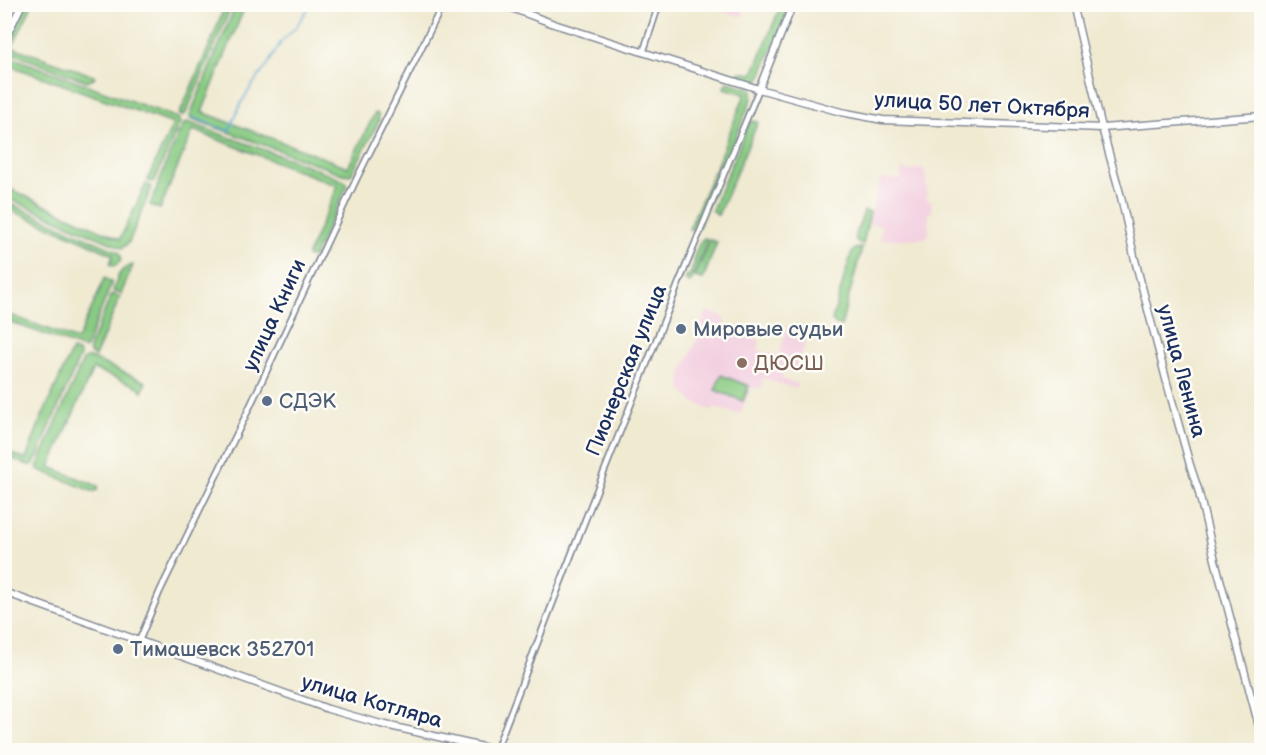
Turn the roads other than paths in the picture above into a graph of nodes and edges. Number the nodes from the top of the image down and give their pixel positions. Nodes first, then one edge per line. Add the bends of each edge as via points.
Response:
1 (22, 4) edge
2 (443, 4) edge
3 (501, 4) edge
4 (659, 4) edge
5 (793, 4) edge
6 (1073, 4) edge
7 (4, 41) edge
8 (643, 53) junction
9 (759, 88) junction
10 (1262, 116) edge
11 (1102, 128) junction
12 (4, 592) edge
13 (139, 641) junction
14 (1262, 744) edge
15 (496, 750) edge

1 - 7 main road
2 - 13 street, улица Книги
3 - 8 main road, улица 50 лет Октября
4 - 8 street
5 - 9 main road, Пионерская улица
6 - 11 main road, улица Ленина
8 - 9 main road, улица 50 лет Октября
9 - 11 main road, улица 50 лет Октября via 883,120
9 - 15 street, Пионерская улица
10 - 11 main road, улица 50 лет Октября
11 - 14 main road, улица Ленина
12 - 13 main road, улица Котляра
13 - 15 main road, улица Котляра via 328,709

